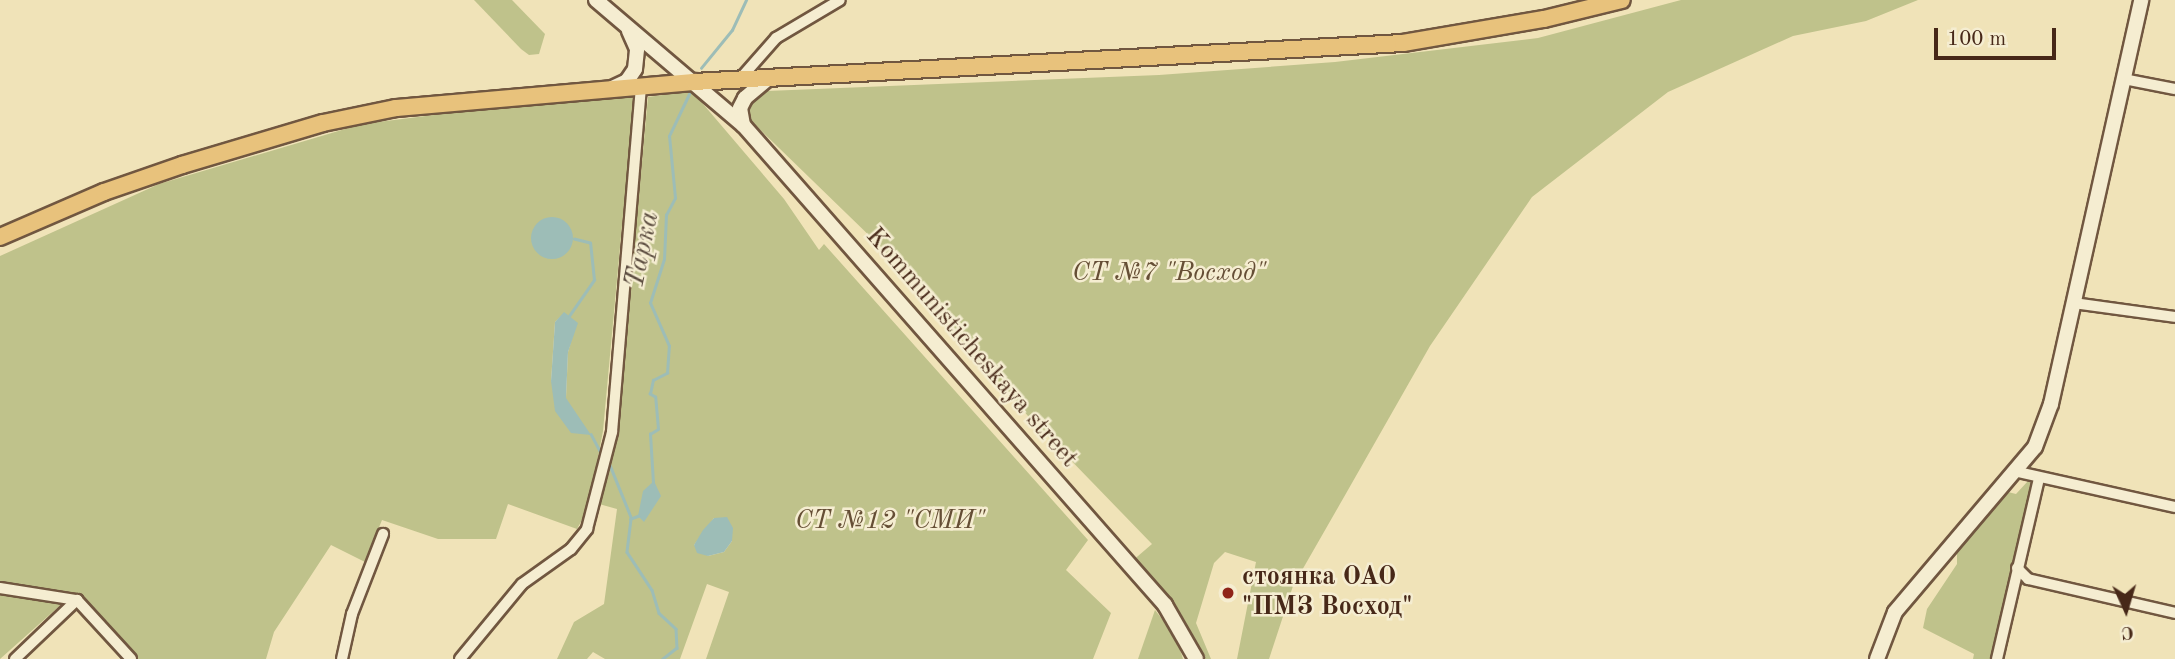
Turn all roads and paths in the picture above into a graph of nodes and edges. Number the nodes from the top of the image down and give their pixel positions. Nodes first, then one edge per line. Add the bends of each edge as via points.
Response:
1 (596, 0) edge
2 (840, 0) edge
3 (1622, 0) edge
4 (2141, 0) edge
5 (1605, 2) edge
6 (616, 17) junction
7 (768, 79) junction
8 (2124, 79) junction
9 (740, 80) junction
10 (694, 82) junction
11 (612, 88) junction
12 (2175, 89) edge
13 (641, 92) junction
14 (744, 126) junction
15 (0, 237) edge
16 (2073, 303) junction
17 (2175, 317) edge
18 (2018, 472) junction
19 (2039, 479) junction
20 (2175, 507) edge
21 (383, 534) dead end
22 (2017, 568) junction
23 (2028, 579) junction
24 (0, 587) edge
25 (2012, 596) junction
26 (76, 600) junction
27 (2175, 613) edge
28 (15, 659) edge
29 (131, 659) edge
30 (342, 659) edge
31 (460, 659) edge
32 (1196, 659) edge
33 (1877, 659) edge
34 (1997, 659) edge

1 - 6 main road
2 - 9 street via 776,38
3 - 5 main road
4 - 8 main road
5 - 7 main road via 1404,43
6 - 10 main road, Kommunisticheskaya street
6 - 11 main road via 634,37 637,60 627,81
7 - 9 main road
7 - 14 main road via 752,89 740,108
8 - 12 street
8 - 16 main road
9 - 10 main road
10 - 13 main road
10 - 14 main road, Kommunisticheskaya street
11 - 13 main road
11 - 15 main road via 397,108 323,123 104,192
13 - 31 street via 612,432 587,529 572,549 522,584
14 - 32 main road, Kommunisticheskaya street via 1165,605
16 - 17 street
16 - 18 main road via 2051,404 2035,447
18 - 19 street
18 - 33 main road via 1895,612
19 - 20 street
19 - 22 street
21 - 30 street via 352,614
22 - 23 street
22 - 25 street
23 - 25 street
23 - 27 street
24 - 26 street
25 - 34 street
26 - 28 street
26 - 29 street

